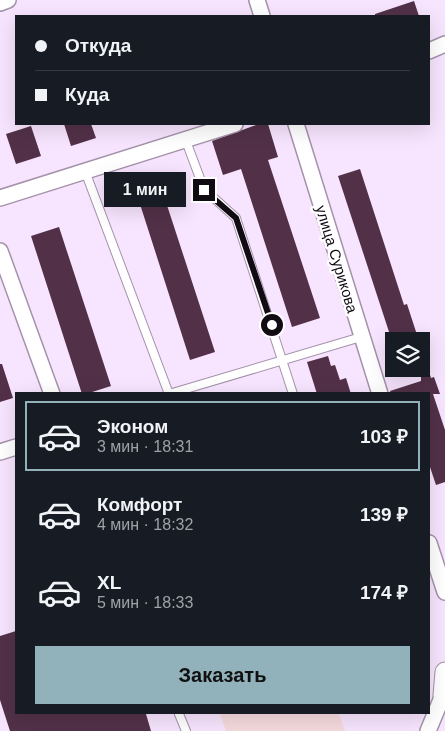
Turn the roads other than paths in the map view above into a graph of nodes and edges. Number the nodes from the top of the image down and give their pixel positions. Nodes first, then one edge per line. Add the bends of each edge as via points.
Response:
1 (8, 0) edge
2 (257, 0) edge
3 (0, 3) edge
4 (262, 15) edge
5 (445, 44) edge
6 (430, 51) edge
7 (232, 125) edge
8 (296, 125) edge
9 (186, 141) junction
10 (85, 170) junction
11 (0, 198) edge
12 (0, 251) edge
13 (361, 337) junction
14 (284, 360) junction
15 (51, 392) edge
16 (168, 392) edge
17 (176, 392) edge
18 (292, 392) edge
19 (379, 392) edge
20 (15, 447) edge
21 (0, 452) edge
22 (430, 546) edge
23 (445, 592) edge
24 (445, 672) edge
25 (444, 698) edge
26 (179, 714) edge
27 (186, 731) edge
28 (428, 731) edge

1 - 3 street
2 - 4 street
5 - 6 street
7 - 9 street
8 - 13 street, улица Сурикова
9 - 10 street
9 - 14 lane via 204,190 236,218
10 - 11 street
10 - 16 lane
12 - 15 street
13 - 14 lane
13 - 19 street, улица Сурикова
14 - 17 lane
14 - 18 lane
20 - 21 street
22 - 23 street
24 - 25 street
25 - 28 street
26 - 27 lane

